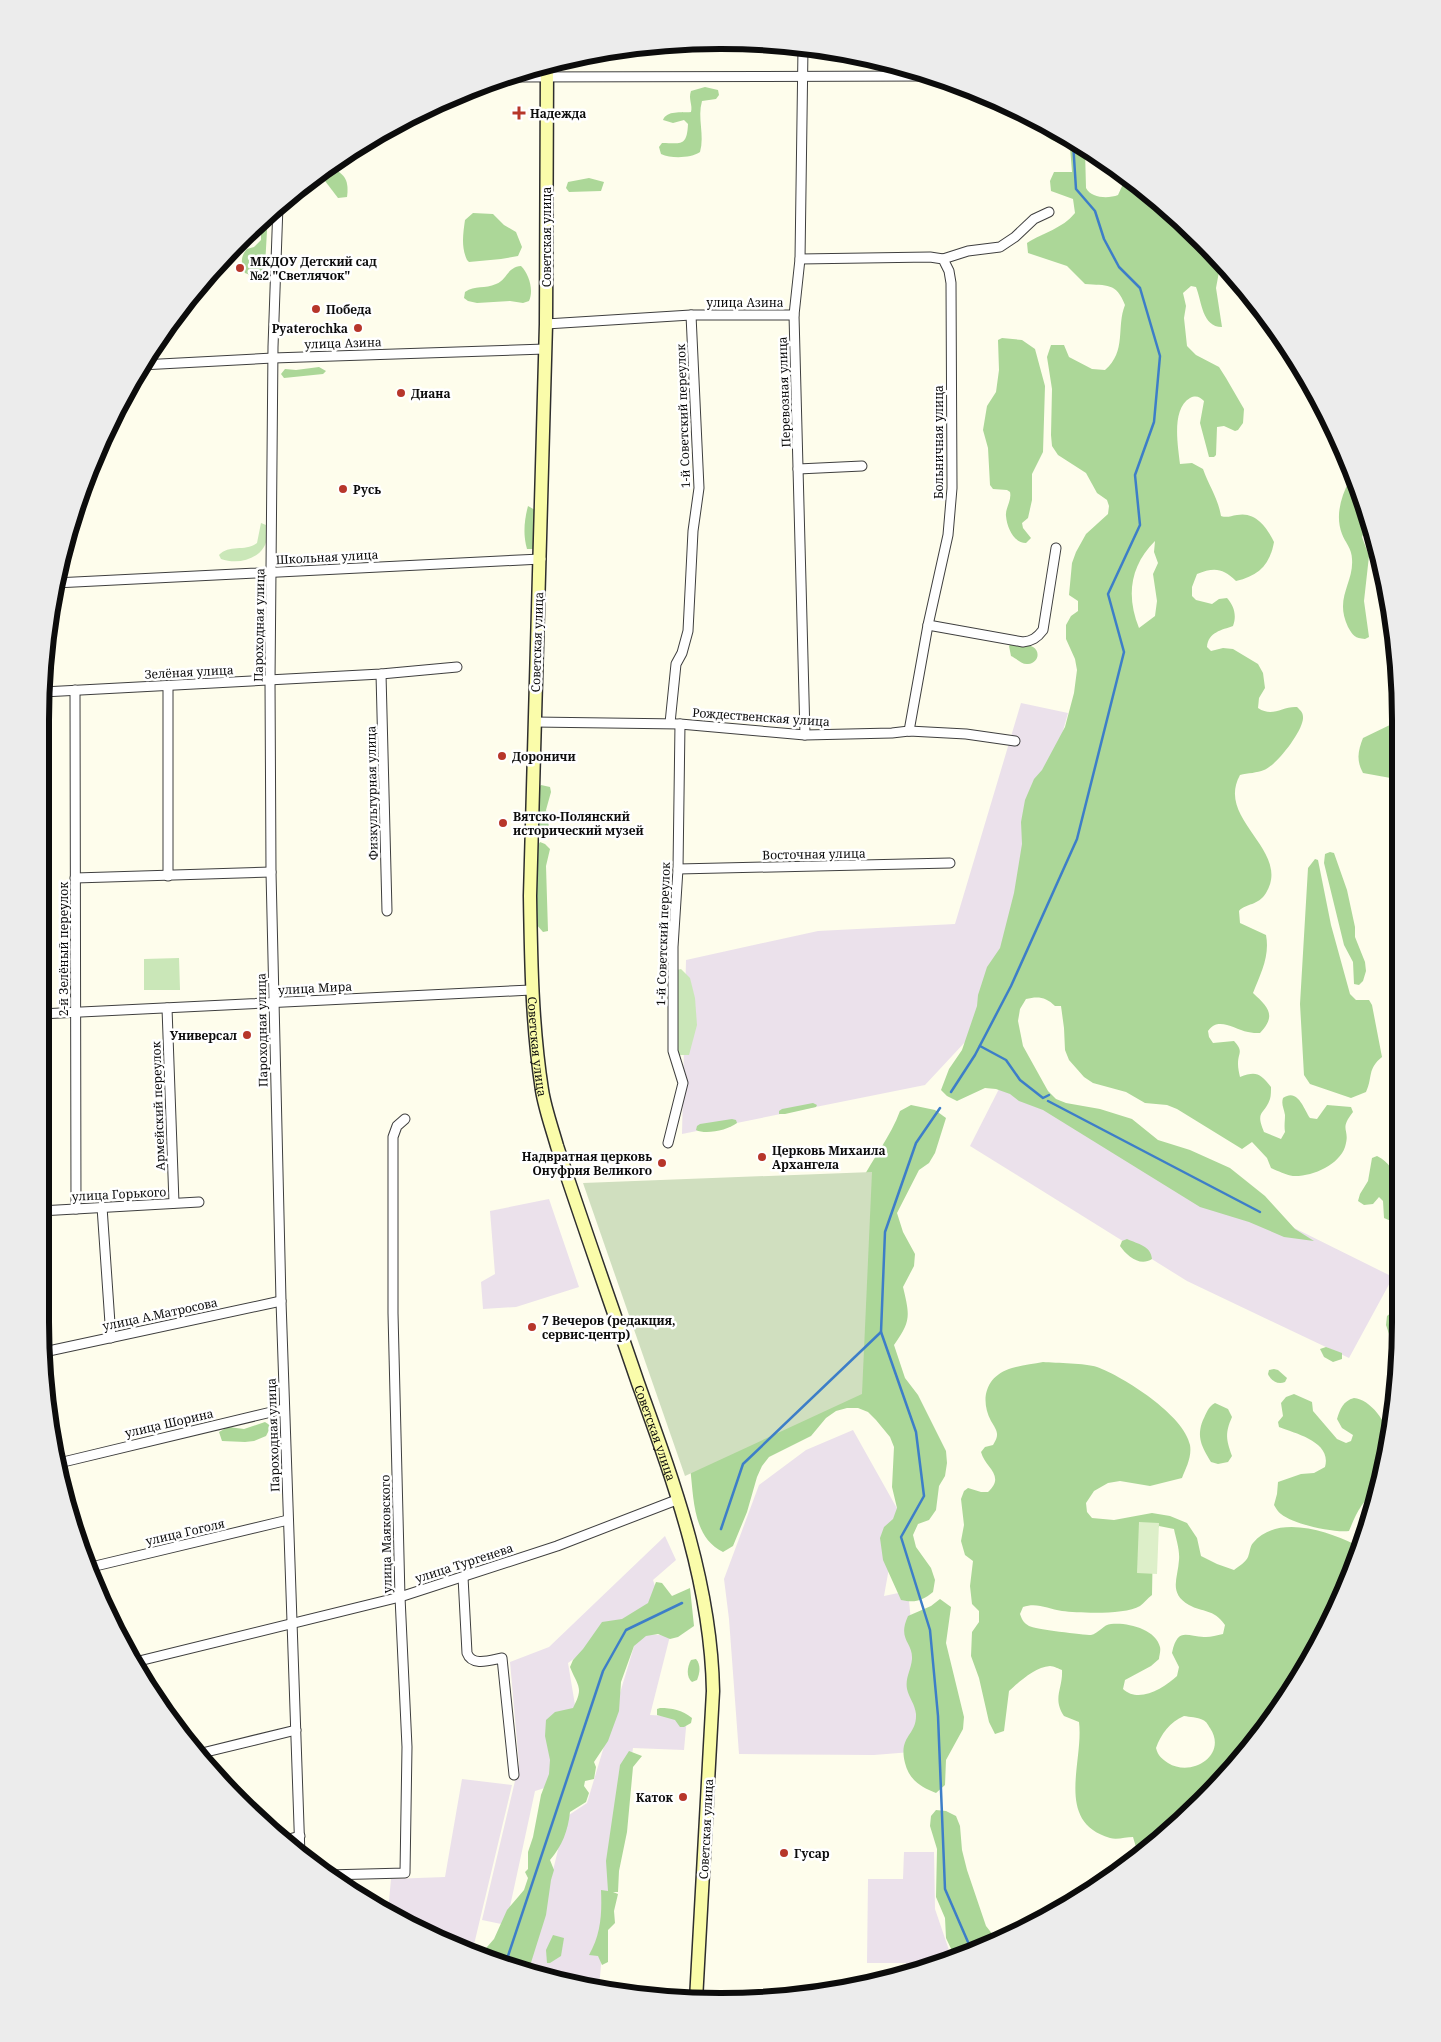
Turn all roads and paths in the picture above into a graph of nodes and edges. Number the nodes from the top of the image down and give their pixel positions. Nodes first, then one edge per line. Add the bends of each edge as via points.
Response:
1 (803, 54) edge
2 (551, 71) edge
3 (547, 72) edge
4 (803, 76) junction
5 (908, 76) edge
6 (1049, 212) dead end
7 (278, 215) edge
8 (800, 259) junction
9 (943, 259) junction
10 (691, 315) junction
11 (794, 315) junction
12 (546, 324) junction
13 (545, 349) junction
14 (273, 358) junction
15 (151, 364) edge
16 (862, 466) dead end
17 (798, 469) junction
18 (1056, 548) dead end
19 (541, 559) junction
20 (273, 572) junction
21 (64, 583) edge
22 (928, 625) junction
23 (457, 667) dead end
24 (382, 674) junction
25 (270, 681) junction
26 (168, 686) junction
27 (75, 690) junction
28 (50, 692) edge
29 (534, 722) junction
30 (675, 723) junction
31 (909, 731) junction
32 (804, 735) junction
33 (1015, 741) dead end
34 (950, 864) dead end
35 (678, 869) junction
36 (271, 872) junction
37 (168, 876) junction
38 (75, 878) junction
39 (387, 911) dead end
40 (531, 990) junction
41 (273, 1003) junction
42 (167, 1008) junction
43 (76, 1012) junction
44 (49, 1014) edge
45 (405, 1119) dead end
46 (668, 1143) dead end
47 (199, 1202) dead end
48 (174, 1203) junction
49 (102, 1207) junction
50 (76, 1209) junction
51 (49, 1210) edge
52 (281, 1301) junction
53 (111, 1338) junction
54 (50, 1351) edge
55 (284, 1409) junction
56 (64, 1462) edge
57 (679, 1499) junction
58 (288, 1520) junction
59 (95, 1566) edge
60 (464, 1577) junction
61 (400, 1597) junction
62 (291, 1624) junction
63 (141, 1661) edge
64 (296, 1730) junction
65 (206, 1752) edge
66 (514, 1775) dead end
67 (300, 1836) junction
68 (292, 1838) edge
69 (300, 1844) edge
70 (340, 1875) edge
71 (696, 1992) edge

1 - 4 street, Перевозная улица
2 - 4 street
3 - 12 street, Советская улица
4 - 5 street
4 - 8 street, Перевозная улица
6 - 9 street via 1034,219 1000,246
7 - 14 street, Пароходная улица
8 - 9 street
8 - 11 street, Перевозная улица
9 - 22 street, Больничная улица via 951,283 952,488 948,535
10 - 11 street, улица Азина
10 - 12 street, улица Азина
10 - 30 street, 1-й Советский переулок via 699,488 693,531 688,631 676,664
11 - 17 street, Перевозная улица
12 - 13 street, Советская улица
13 - 14 street, улица Азина
13 - 19 street, Советская улица
14 - 15 street, улица Азина
14 - 20 street, Пароходная улица
16 - 17 street
17 - 32 street, Перевозная улица
18 - 22 street via 1043,630 1032,641 1022,642
19 - 20 street, Школьная улица
19 - 29 street, Советская улица
20 - 21 street, Школьная улица
20 - 25 street, Пароходная улица
22 - 31 street, Больничная улица
23 - 24 street, Зелёная улица
24 - 25 street, Зелёная улица
24 - 39 street, Физкультурная улица
25 - 26 street, Зелёная улица
25 - 36 street, Пароходная улица
26 - 27 street, Зелёная улица
26 - 37 street
27 - 28 street, Зелёная улица
27 - 38 street, 2-й Зелёный переулок
29 - 30 street, Рождественская улица
29 - 40 street, Советская улица
30 - 32 street, Рождественская улица
30 - 35 street, 1-й Советский переулок
31 - 32 street, Рождественская улица
31 - 33 street, Рождественская улица
34 - 35 street, Восточная улица
35 - 46 street, 1-й Советский переулок via 673,947 673,1051 682,1083
36 - 37 street
36 - 41 street, Пароходная улица
37 - 38 street
38 - 43 street, 2-й Зелёный переулок
40 - 41 street, улица Мира
40 - 57 street, Советская улица via 543,1092 556,1146
41 - 42 street, улица Мира
41 - 52 street, Пароходная улица
42 - 43 street, улица Мира
42 - 48 street, Армейский переулок
43 - 44 street, улица Мира
43 - 50 street, 2-й Зелёный переулок
45 - 61 street, улица Маяковского via 397,1126 393,1137 393,1313
47 - 48 street, улица Горького
48 - 49 street, улица Горького
49 - 50 street, улица Горького
49 - 53 street
50 - 51 street, улица Горького
52 - 53 street, улица А.Матросова
52 - 55 street, Пароходная улица
53 - 54 street, улица А.Матросова
55 - 56 street, улица Шорина
55 - 58 street, Пароходная улица
57 - 60 street, улица Тургенева via 557,1546
57 - 71 street, Советская улица via 701,1584 714,1691
58 - 59 street, улица Гоголя
58 - 62 street, Пароходная улица
60 - 61 street, улица Тургенева
60 - 66 street via 469,1658 474,1662 502,1658
61 - 62 street, улица Тургенева
61 - 70 street, улица Маяковского via 407,1747 405,1873
62 - 63 street, улица Тургенева
62 - 64 street, Пароходная улица
64 - 65 street
64 - 67 street, Пароходная улица
67 - 68 street
67 - 69 street, Пароходная улица

